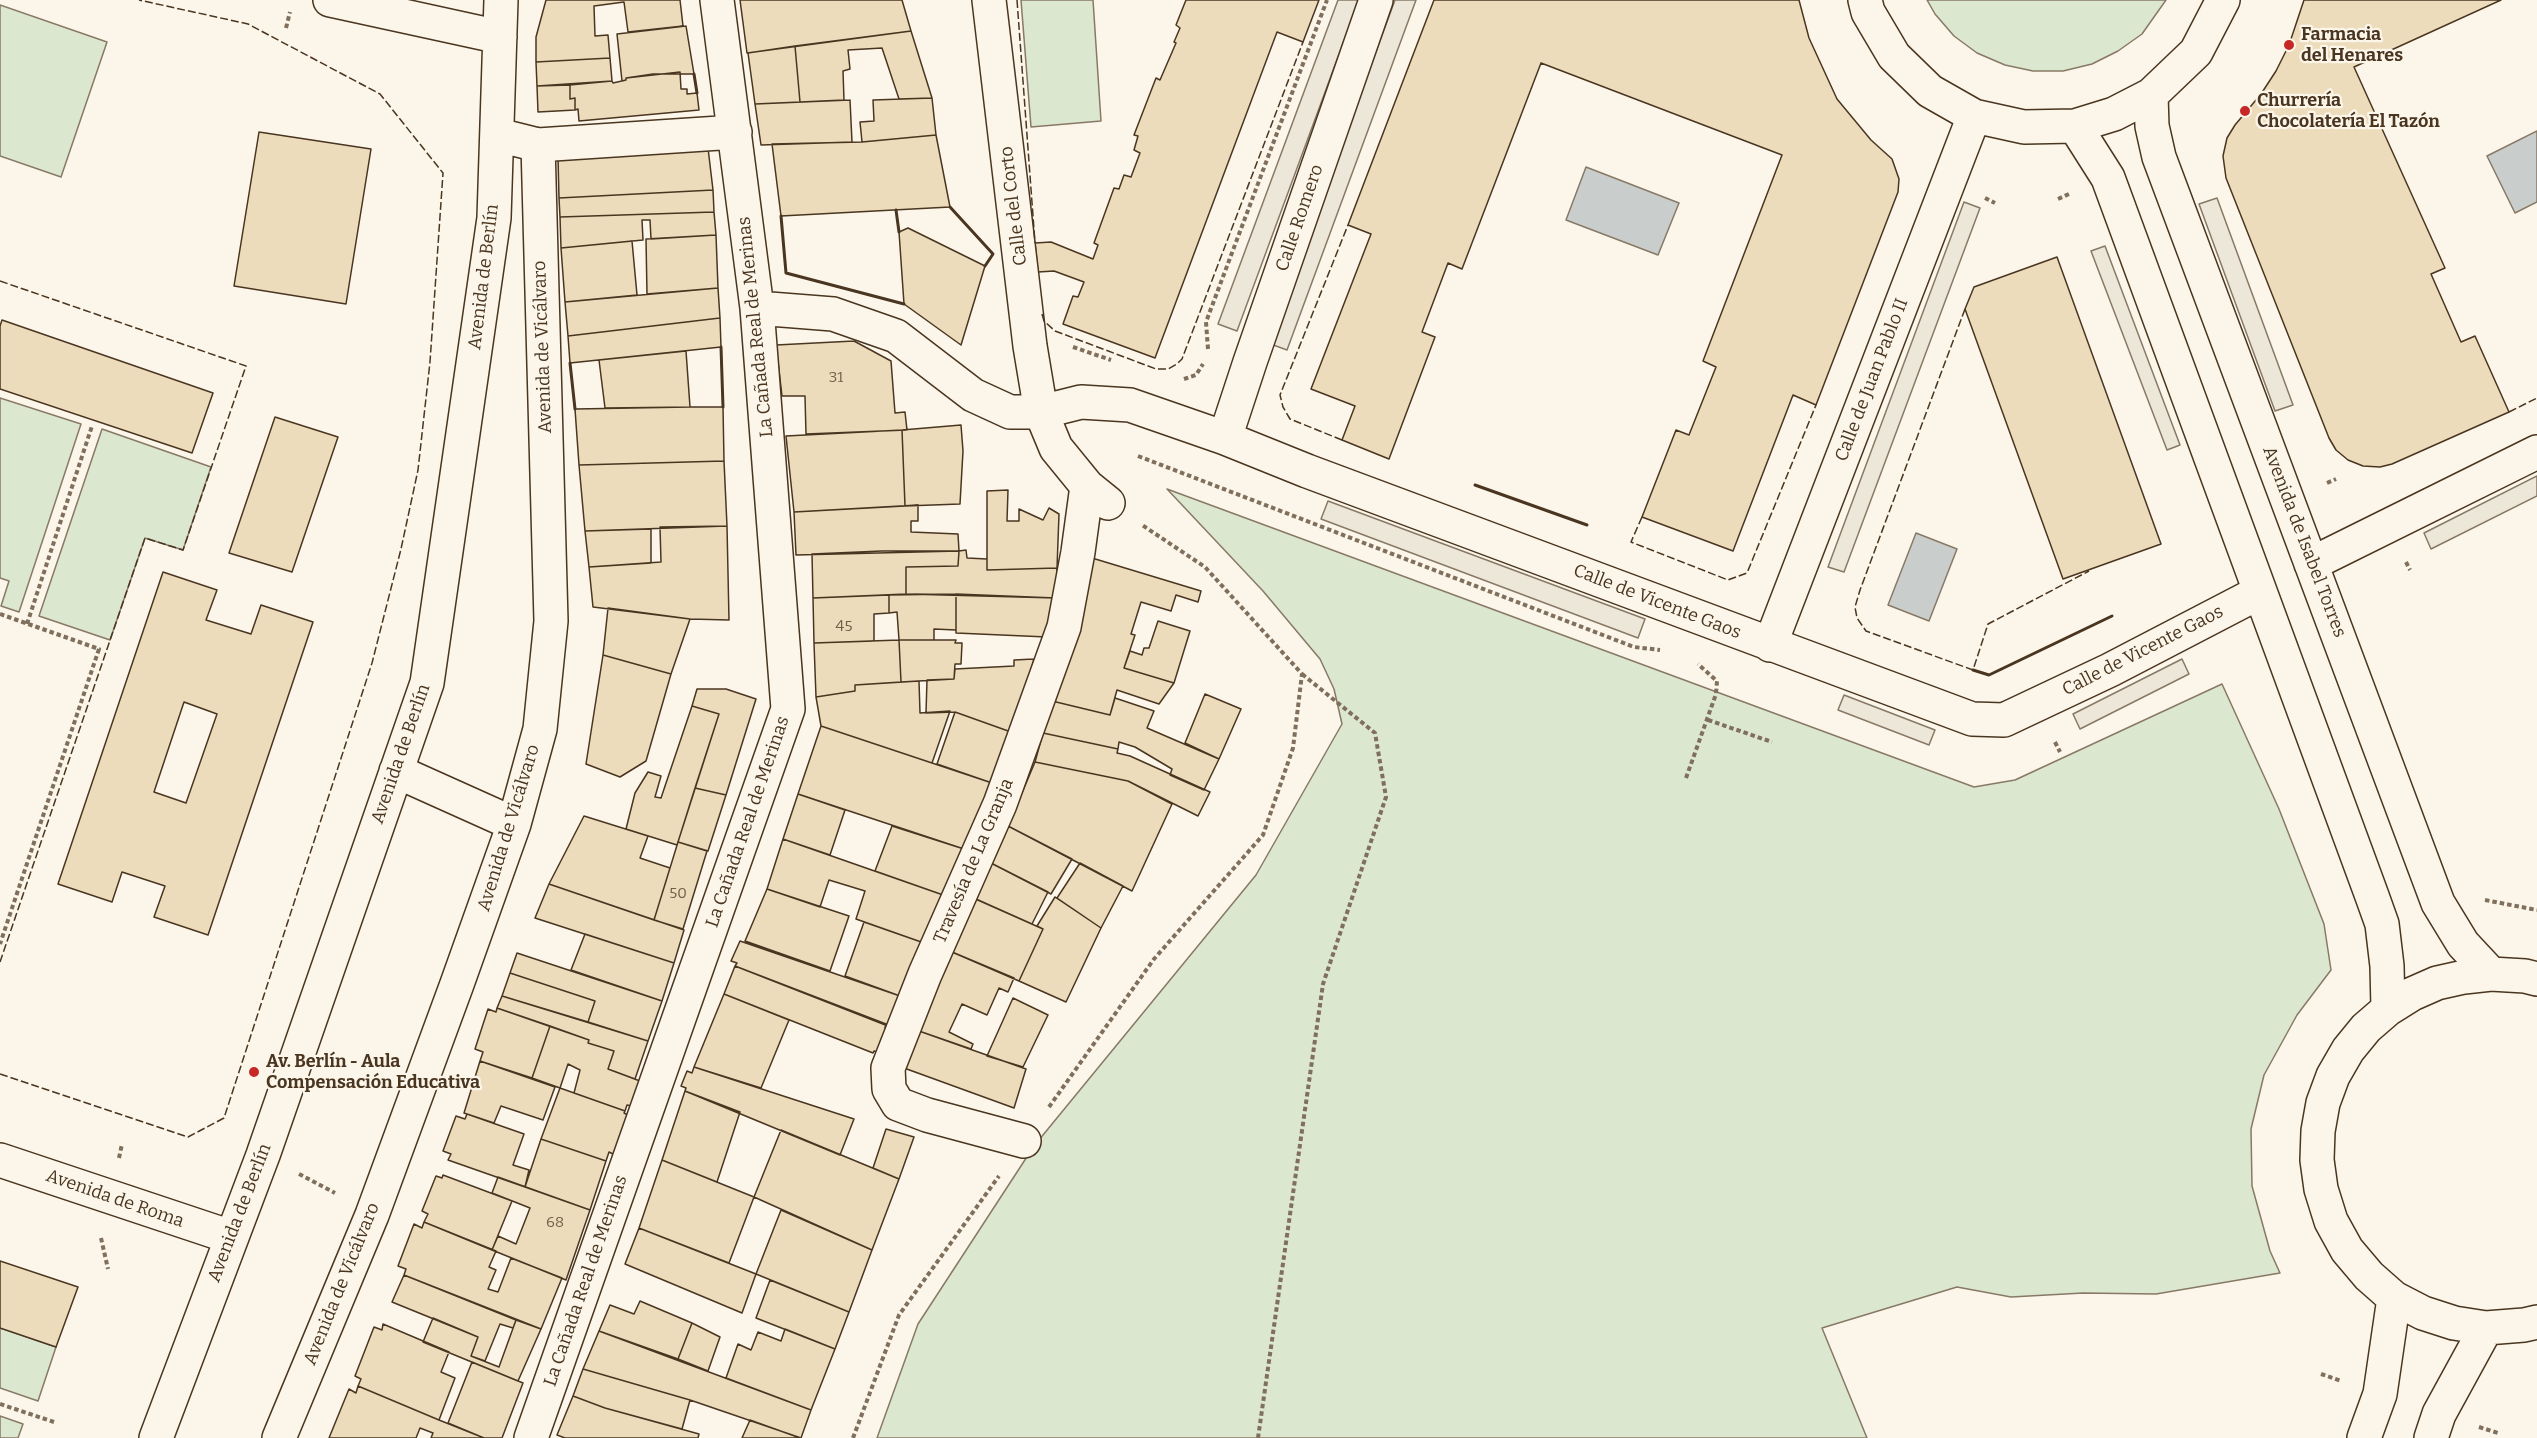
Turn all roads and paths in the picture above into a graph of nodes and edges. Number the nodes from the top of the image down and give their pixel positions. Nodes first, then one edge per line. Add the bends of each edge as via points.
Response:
1 (330, 0) edge
2 (396, 0) edge
3 (501, 0) edge
4 (717, 0) edge
5 (989, 0) edge
6 (1376, 0) edge
7 (1865, 0) edge
8 (2223, 0) edge
9 (364, 8) junction
10 (500, 37) junction
11 (2151, 95) junction
12 (1974, 116) junction
13 (2075, 126) junction
14 (735, 132) junction
15 (498, 135) junction
16 (538, 145) junction
17 (757, 308) junction
18 (1041, 412) junction
19 (92, 426) dead end
20 (1226, 438) junction
21 (2537, 452) edge
22 (1137, 456) dead end
23 (1098, 495) junction
24 (2311, 564) junction
25 (2260, 592) junction
26 (0, 614) edge
27 (27, 624) junction
28 (1770, 645) junction
29 (1668, 650) dead end
30 (1693, 662) dead end
31 (1302, 674) junction
32 (1708, 720) junction
33 (1772, 742) dead end
34 (396, 771) junction
35 (1686, 778) dead end
36 (514, 824) junction
37 (0, 944) edge
38 (2491, 974) junction
39 (2537, 979) edge
40 (2388, 1009) junction
41 (1024, 1141) junction
42 (263, 1155) junction
43 (0, 1160) edge
44 (372, 1215) junction
45 (231, 1237) junction
46 (2394, 1298) junction
47 (2537, 1322) edge
48 (2486, 1328) junction
49 (0, 1404) edge
50 (54, 1422) dead end
51 (156, 1438) edge
52 (279, 1438) edge
53 (531, 1438) edge
54 (853, 1438) edge
55 (1258, 1438) edge
56 (2364, 1438) edge
57 (2431, 1438) edge

1 - 9 street
2 - 9 street
3 - 10 street
4 - 14 street, La Cañada Real de Merinas
5 - 18 street, Calle del Corto
6 - 20 street, Calle Romero
7 - 12 street via 1894,56 1930,91
8 - 11 street via 2196,52
9 - 10 street
10 - 15 street, Avenida de Berlín
11 - 13 street via 2114,114
11 - 24 street, Avenida de Isabel Torres via 2159,157
12 - 13 street via 2024,127
12 - 28 street, Calle de Juan Pablo II
13 - 25 street via 2108,178
14 - 16 street
14 - 17 street, La Cañada Real de Merinas
15 - 16 street
15 - 34 street, Avenida de Berlín via 494,218 427,683
16 - 36 street, Avenida de Vicálvaro via 551,621 540,729
17 - 18 street, Calle de Vicente Gaos via 833,314 896,336 973,395 1010,412
17 - 53 street, La Cañada Real de Merinas via 788,709
18 - 20 street, Calle de Vicente Gaos via 1080,402 1130,405
18 - 23 street, Calle del Corto via 1056,448
19 - 27 path
20 - 28 street, Calle de Vicente Gaos
21 - 24 street
22 - 29 path via 1634,647
23 - 31 path via 1205,567
23 - 41 street, Travesía de La Granja via 1078,552 1064,627 1000,804 888,1068 889,1089 898,1104
24 - 38 street, Avenida de Isabel Torres via 2438,903 2463,944
25 - 28 street, Calle de Vicente Gaos via 2004,720 1972,719
25 - 40 street via 2382,924
26 - 27 path
27 - 37 path via 99,649
30 - 32 path via 1717,681
31 - 41 path via 1293,748 1263,835 1154,959
31 - 55 path via 1374,733 1386,797 1323,984
32 - 33 path
32 - 35 path
34 - 36 street
34 - 42 street, Avenida de Berlín
36 - 44 street, Avenida de Vicálvaro
38 - 39 street
38 - 40 street via 2437,983
40 - 46 street via 2366,1028 2333,1076 2321,1112 2317,1160 2321,1189 2347,1250
41 - 54 path via 899,1315
42 - 44 path
42 - 45 street, Avenida de Berlín
43 - 45 street, Avenida de Roma
44 - 52 street, Avenida de Vicálvaro
45 - 51 street, Avenida de Berlín
46 - 48 street via 2423,1313
46 - 56 street via 2380,1394
47 - 48 street
48 - 57 street via 2439,1414
49 - 50 path

